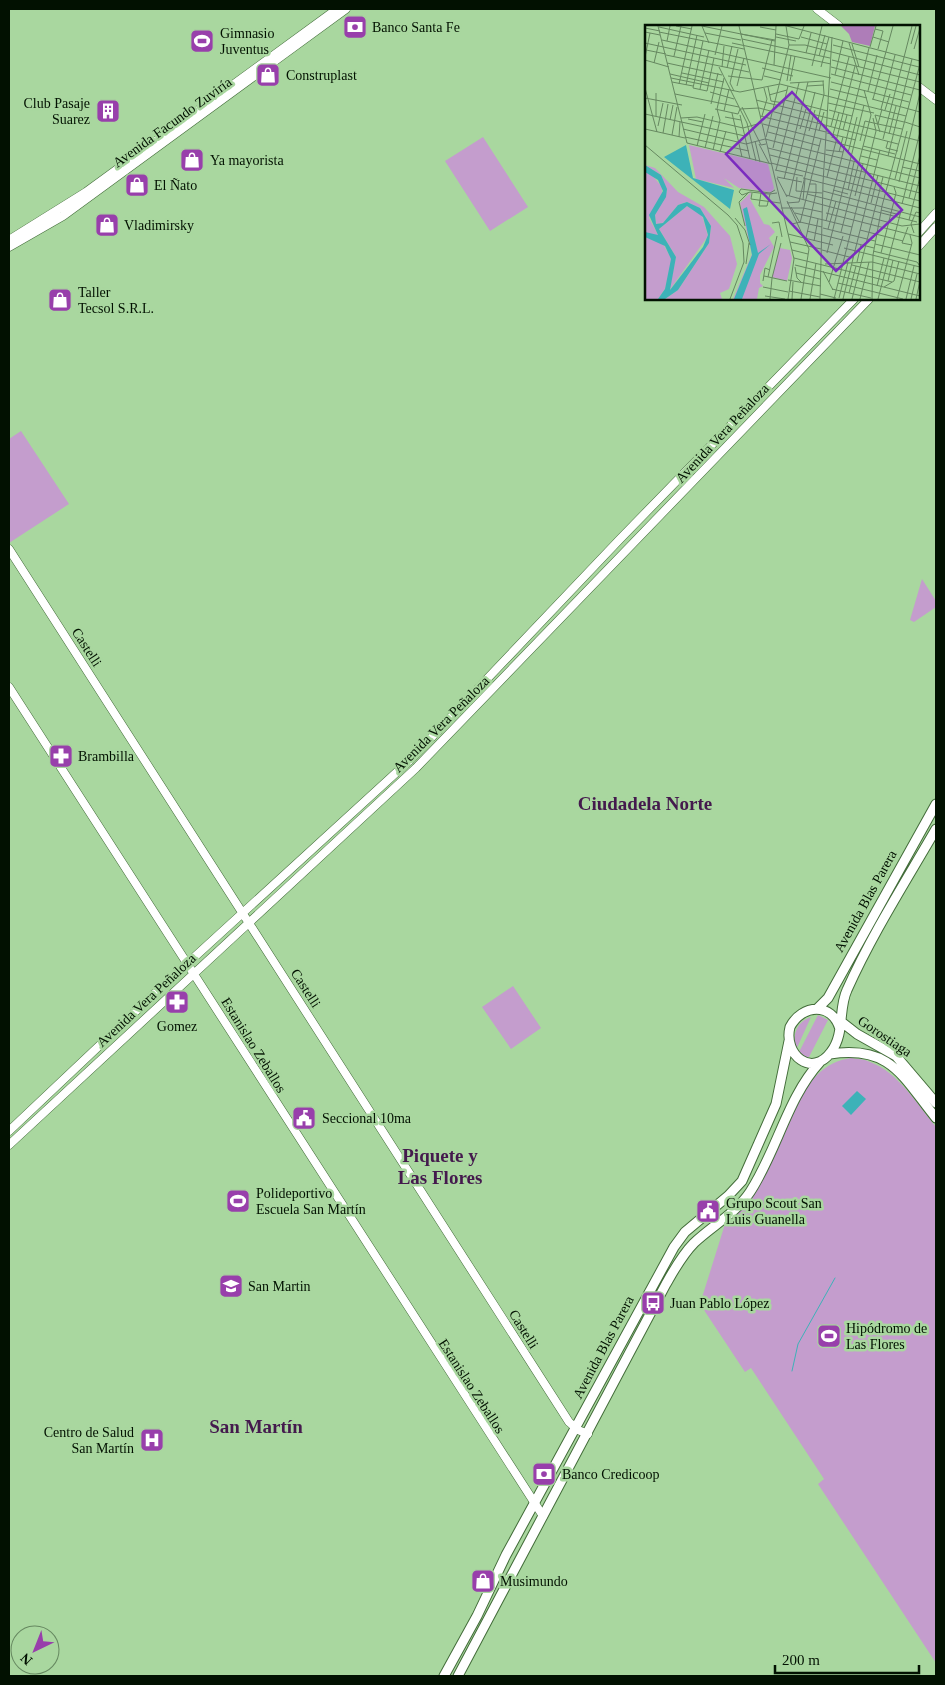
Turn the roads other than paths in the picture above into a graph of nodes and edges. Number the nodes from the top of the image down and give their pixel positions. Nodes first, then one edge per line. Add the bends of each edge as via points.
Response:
1 (337, 9) edge
2 (346, 9) edge
3 (817, 9) edge
4 (838, 25) edge
5 (920, 88) edge
6 (936, 100) edge
7 (936, 213) edge
8 (936, 227) edge
9 (920, 231) edge
10 (9, 240) edge
11 (920, 245) edge
12 (9, 248) edge
13 (853, 300) edge
14 (868, 300) edge
15 (9, 549) edge
16 (9, 687) edge
17 (936, 804) edge
18 (936, 829) edge
19 (243, 913) junction
20 (248, 922) junction
21 (187, 964) junction
22 (193, 973) junction
23 (817, 1009) junction
24 (839, 1022) junction
25 (789, 1041) junction
26 (830, 1054) junction
27 (820, 1062) junction
28 (936, 1102) edge
29 (936, 1118) edge
30 (9, 1131) edge
31 (9, 1145) edge
32 (575, 1428) junction
33 (588, 1434) junction
34 (535, 1506) junction
35 (544, 1516) junction
36 (444, 1676) edge
37 (458, 1676) edge

1 - 10 main road, Avenida Facundo Zuviría via 86,192
2 - 12 main road, Avenida Facundo Zuviría via 71,210
3 - 4 main road
5 - 6 main road
7 - 9 main road
8 - 11 main road
13 - 19 main road, Avenida Vera Peñaloza via 410,760
14 - 20 main road, Avenida Vera Peñaloza via 453,731
15 - 19 main road, Castelli
16 - 21 main road, Estanislao Zeballos
17 - 23 main road, Avenida Blas Parera via 828,998
18 - 24 main road, Avenida Blas Parera via 856,970 844,998
19 - 20 main road, Castelli
19 - 21 main road, Avenida Vera Peñaloza
20 - 22 main road, Avenida Vera Peñaloza
20 - 32 main road, Castelli
21 - 22 main road, Estanislao Zeballos
21 - 30 main road, Avenida Vera Peñaloza
22 - 31 main road, Avenida Vera Peñaloza
22 - 34 main road, Estanislao Zeballos
23 - 24 main road, Gorostiaga via 828,1012
23 - 25 main road via 804,1012 794,1021 788,1034
24 - 26 main road, Gorostiaga via 837,1041
24 - 28 main road, Gorostiaga via 896,1056
25 - 27 main road via 799,1059 808,1063
25 - 32 main road, Avenida Blas Parera via 776,1104 742,1181 685,1232 674,1247
26 - 27 main road, Gorostiaga
26 - 29 main road, Gorostiaga via 856,1052 886,1061 900,1072
27 - 33 main road, Avenida Blas Parera via 805,1081 748,1194 691,1247 676,1267
32 - 33 main road, Castelli
32 - 34 main road, Avenida Blas Parera
33 - 35 main road, Avenida Blas Parera
34 - 35 main road, Estanislao Zeballos
34 - 36 main road, Avenida Blas Parera
35 - 37 main road, Avenida Blas Parera

